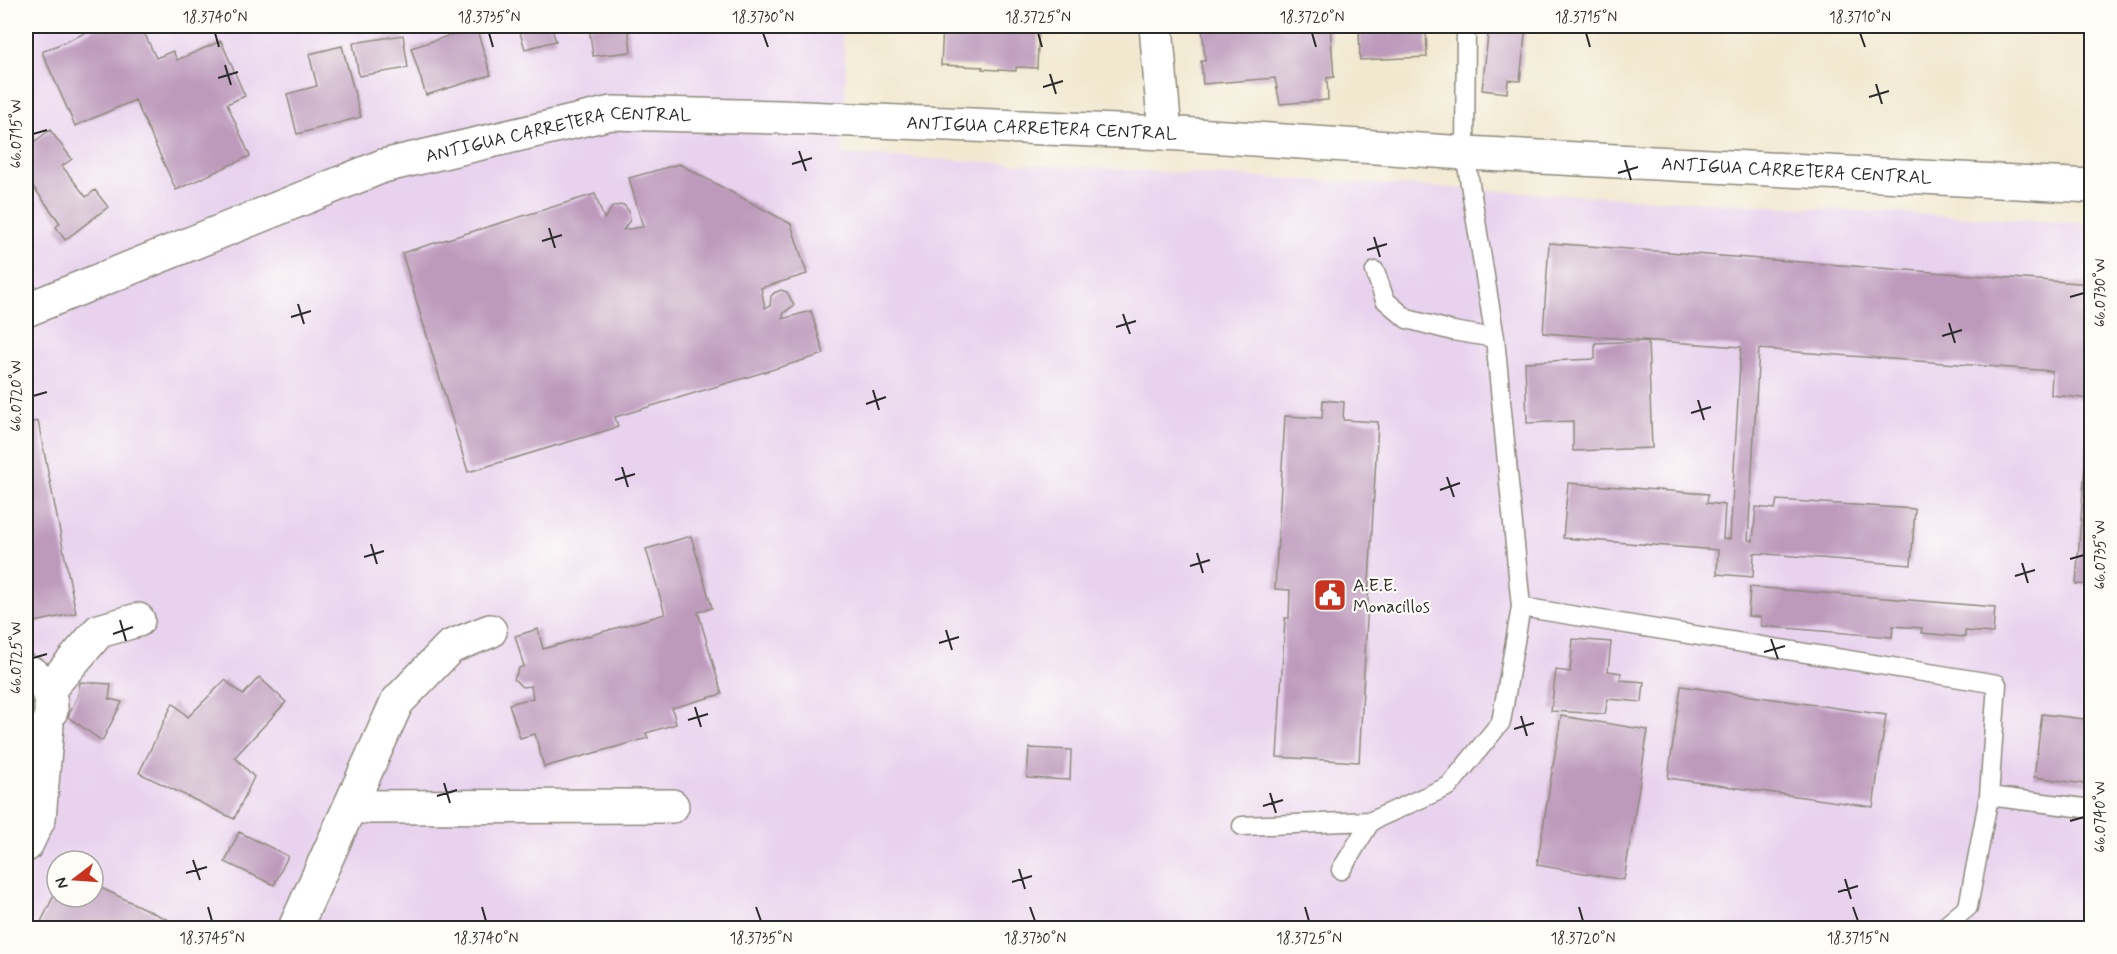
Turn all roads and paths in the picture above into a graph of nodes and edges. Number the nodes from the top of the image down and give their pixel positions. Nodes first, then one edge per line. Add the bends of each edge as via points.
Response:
1 (1156, 26) edge
2 (1466, 26) edge
3 (1165, 133) junction
4 (1465, 153) junction
5 (2091, 186) edge
6 (1375, 271) dead end
7 (26, 310) edge
8 (1496, 338) junction
9 (1521, 607) junction
10 (138, 620) dead end
11 (490, 631) dead end
12 (37, 680) edge
13 (36, 735) edge
14 (1989, 796) junction
15 (672, 806) dead end
16 (351, 807) junction
17 (2091, 809) edge
18 (1371, 821) junction
19 (1242, 826) dead end
20 (26, 845) edge
21 (1341, 870) dead end
22 (295, 928) edge
23 (1943, 928) edge

1 - 3 street
2 - 4 lane
3 - 4 street, ANTIGUA CARRETERA CENTRAL
3 - 7 street, ANTIGUA CARRETERA CENTRAL via 611,113 383,166
4 - 5 street, ANTIGUA CARRETERA CENTRAL
4 - 8 lane
6 - 8 lane via 1385,300 1407,319
8 - 9 lane
9 - 14 lane via 1997,684
9 - 18 lane via 1501,722 1449,786
10 - 12 street via 99,632
11 - 16 street via 450,647 397,702
12 - 13 street via 51,702 51,714
13 - 20 street via 39,818
14 - 17 lane
14 - 23 lane via 1968,907
15 - 16 street
16 - 22 street
18 - 19 lane
18 - 21 lane

